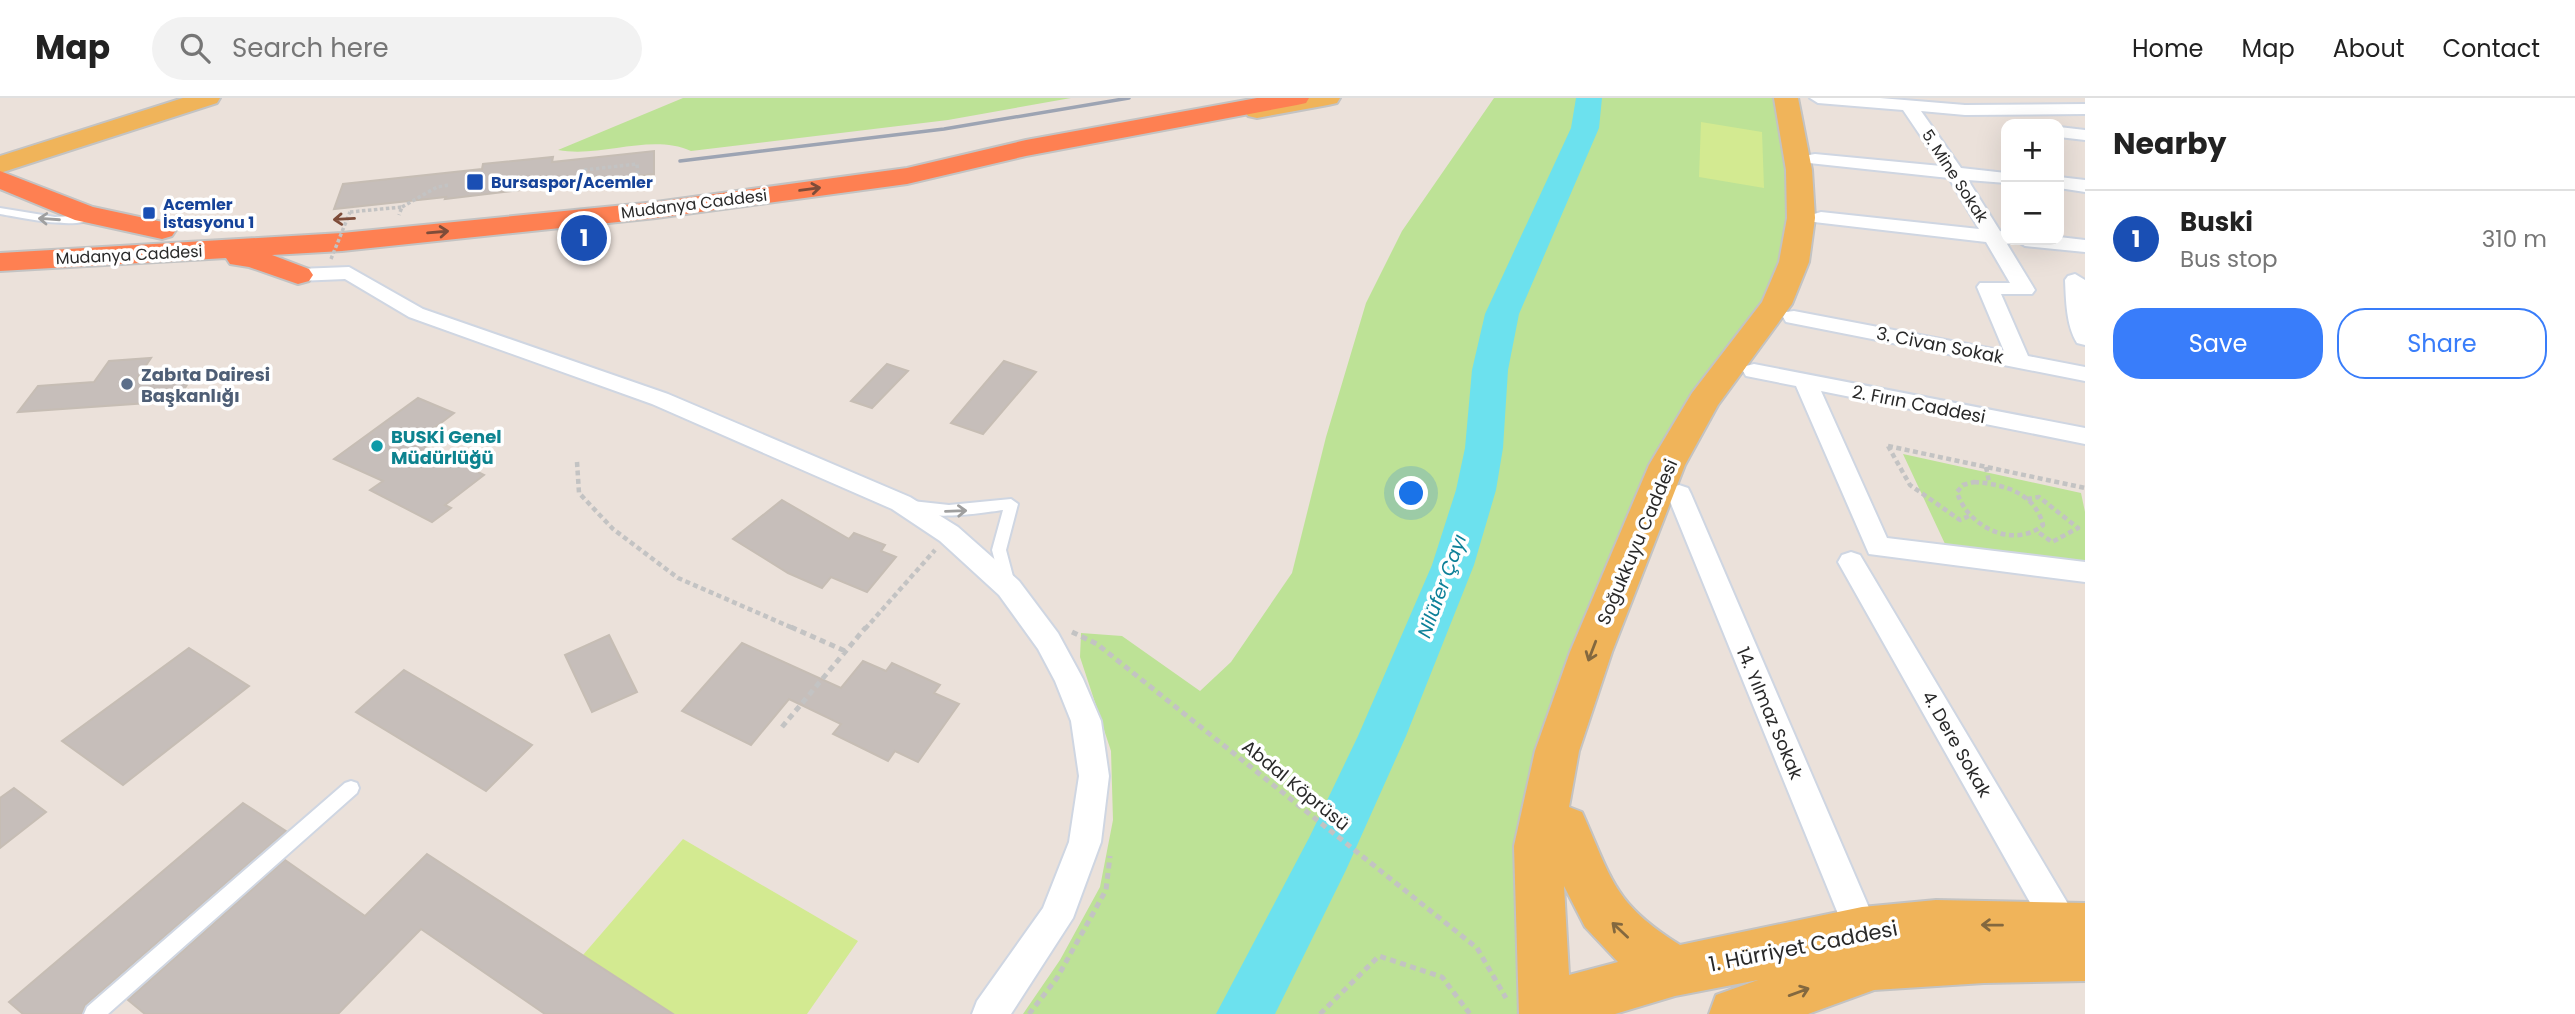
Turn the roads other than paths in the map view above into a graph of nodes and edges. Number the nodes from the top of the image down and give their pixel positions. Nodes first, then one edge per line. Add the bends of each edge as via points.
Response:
1 (177, 98) edge
2 (208, 98) edge
3 (1212, 98) edge
4 (1297, 98) edge
5 (1328, 98) edge
6 (1787, 98) edge
7 (1803, 98) edge
8 (1818, 98) edge
9 (1909, 106) junction
10 (2085, 109) edge
11 (2064, 133) edge
12 (2085, 135) edge
13 (45, 145) junction
14 (0, 146) edge
15 (0, 154) edge
16 (1815, 159) junction
17 (0, 165) edge
18 (1955, 173) junction
19 (907, 176) junction
20 (2001, 178) edge
21 (11, 183) edge
22 (2064, 184) edge
23 (2085, 186) edge
24 (0, 211) edge
25 (99, 217) junction
26 (1821, 218) junction
27 (162, 230) junction
28 (0, 237) edge
29 (2001, 237) edge
30 (2064, 244) edge
31 (2005, 245) edge
32 (2085, 246) edge
33 (93, 258) junction
34 (0, 262) edge
35 (0, 267) edge
36 (298, 275) joint
37 (2075, 280) dead end
38 (1794, 317) junction
39 (2083, 327) edge
40 (2019, 360) junction
41 (1754, 371) junction
42 (2085, 374) edge
43 (1805, 381) junction
44 (2085, 436) edge
45 (1679, 494) junction
46 (901, 503) junction
47 (1851, 562) dead end
48 (2085, 572) edge
49 (1009, 588) junction
50 (351, 788) dead end
51 (1565, 827) junction
52 (1862, 931) junction
53 (2077, 936) edge
54 (1675, 971) junction
55 (1547, 1006) edge
56 (94, 1014) edge
57 (990, 1014) edge
58 (1735, 1014) edge

1 - 13 main road
2 - 13 main road
3 -> 27 highway, Mudanya Caddesi via 778,172 639,189
4 - 19 highway, Mudanya Caddesi via 1026,148
5 - 19 main road
6 -> 55 main road, Soğukkuyu Caddesi via 1799,170 1801,218 1794,262 1777,304 1704,401 1667,465 1591,652 1557,751 1538,846
7 - 16 main road, Soğukkuyu Caddesi
8 - 9 street
9 - 10 street
9 - 18 street, 5. Mine Sokak
11 - 12 street
13 - 14 main road
13 - 15 main road
13 - 17 main road
13 - 21 main road via 22,177
16 - 18 street
16 - 26 main road, Soğukkuyu Caddesi
18 - 20 street
18 - 29 street, 5. Mine Sokak
33 -> 19 highway, Mudanya Caddesi via 502,227
21 - 25 highway
22 - 23 street
25 -> 24 lane via 55,220
25 - 27 highway
26 - 29 street
26 - 38 main road, Soğukkuyu Caddesi via 1815,267
27 - 28 highway, Mudanya Caddesi
30 - 32 street
31 - 40 street, 5. Mine Sokak via 2025,290 1987,288
33 - 34 highway, Mudanya Caddesi
33 - 35 highway
33 - 36 highway via 151,263 253,258
36 - 46 street via 349,273 416,313 660,399
37 - 39 street
38 - 40 street, 3. Civan Sokak
38 - 41 main road, Soğukkuyu Caddesi
40 - 42 street, 3. Civan Sokak
41 - 43 street, 2. Fırın Caddesi
41 - 45 main road, Soğukkuyu Caddesi via 1725,410
43 - 44 street, 2. Fırın Caddesi
43 - 48 street via 1878,547
45 - 51 main road, Soğukkuyu Caddesi via 1605,685
45 - 52 street, 14. Yılmaz Sokak
46 - 49 street via 949,534
46 -> 49 lane via 935,511 1011,504 999,550
47 - 53 street, 4. Dere Sokak
49 - 57 street via 1069,678 1086,721 1094,776 1085,842 1056,918
50 - 56 lane
54 -> 51 main road via 1609,920 1587,884
51 - 55 main road, Soğukkuyu Caddesi
53 -> 52 main road, 1. Hürriyet Caddesi via 1936,923
52 - 54 main road, 1. Hürriyet Caddesi
58 -> 53 main road, 1. Hürriyet Caddesi via 1874,965 1984,958
54 - 55 main road, 1. Hürriyet Caddesi

